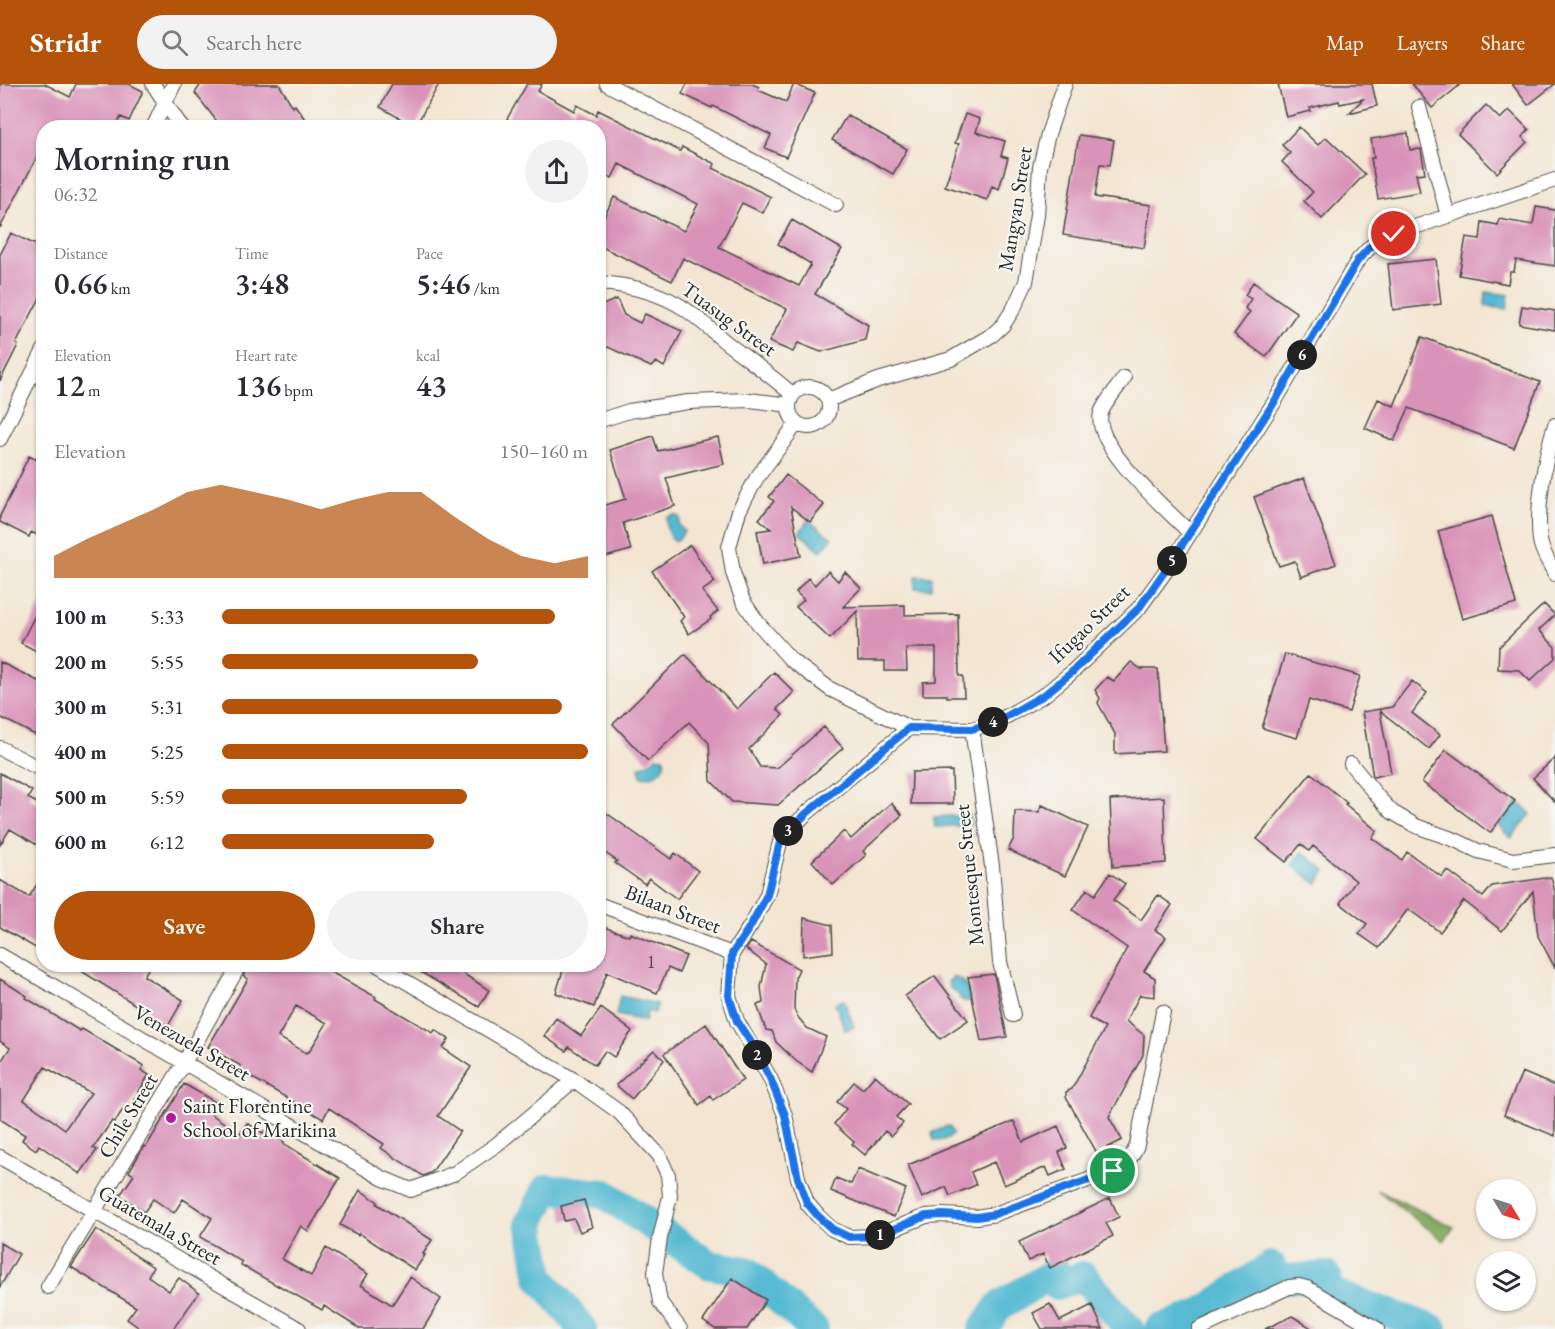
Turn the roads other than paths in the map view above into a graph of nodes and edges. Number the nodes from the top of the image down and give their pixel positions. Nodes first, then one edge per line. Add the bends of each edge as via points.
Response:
1 (153, 84) edge
2 (174, 84) edge
3 (607, 84) edge
4 (1065, 84) edge
5 (165, 103) junction
6 (1419, 107) dead end
7 (157, 120) edge
8 (177, 120) edge
9 (1555, 180) edge
10 (836, 205) dead end
11 (1448, 216) junction
12 (606, 284) edge
13 (36, 366) edge
14 (1124, 378) dead end
15 (791, 400) junction
16 (828, 400) junction
17 (606, 418) edge
18 (797, 423) junction
19 (1555, 425) edge
20 (0, 439) edge
21 (1555, 499) edge
22 (1540, 509) junction
23 (1190, 533) junction
24 (1555, 574) edge
25 (909, 728) junction
26 (972, 729) junction
27 (0, 748) edge
28 (1351, 764) dead end
29 (36, 767) edge
30 (1555, 855) edge
31 (606, 907) edge
32 (732, 954) junction
33 (0, 955) edge
34 (235, 972) edge
35 (390, 972) edge
36 (1163, 1012) dead end
37 (1013, 1015) dead end
38 (184, 1063) junction
39 (574, 1080) junction
40 (0, 1157) edge
41 (95, 1211) junction
42 (48, 1287) dead end
43 (298, 1329) edge
44 (680, 1329) edge
45 (1199, 1329) edge
46 (1377, 1329) edge

1 - 5 street
2 - 5 street
3 - 10 street
4 - 16 street, Mangyan Street via 1040,167 1026,282 1003,325 951,359 878,380
5 - 7 street
5 - 8 street
6 - 11 street
9 - 11 street, Ifugao Street
11 - 23 street, Ifugao Street via 1394,234 1371,246 1358,260 1275,401
12 - 15 street, Tuasug Street via 661,296 685,309 772,375
13 - 20 street
14 - 23 street via 1101,412 1104,436 1122,465
15 - 16 street via 803,387 815,387
15 - 17 street via 688,402
15 - 18 street via 790,411
16 - 18 street via 828,412 821,423 809,427
18 - 25 street, Ifugao Street via 756,479 739,511 729,548 743,601 791,660 830,689
19 - 22 street
21 - 22 street
22 - 24 street via 1540,543
23 - 26 street, Ifugao Street via 1139,608 1071,673 1018,710
25 - 26 street, Ifugao Street
25 - 32 street via 781,838 767,895
26 - 37 street, Montesque Street via 992,866 1000,962
27 - 29 street
28 - 30 street via 1392,812 1416,826 1478,851 1513,860
31 - 32 street, Bilaan Street
32 - 36 street via 729,996 737,1021 770,1078 785,1115 807,1203 832,1229 849,1237 876,1236 926,1216 995,1214 1125,1165 1137,1145
33 - 38 street, Venezuela Street
34 - 38 street, Chile Street
35 - 39 street
38 - 39 street, Venezuela Street via 382,1178 411,1190 455,1173 496,1145
38 - 41 street, Chile Street
39 - 44 street via 620,1112 659,1155 668,1175 669,1196 655,1273 660,1302
40 - 41 street, Guatemala Street
41 - 42 street, Chile Street
41 - 43 street, Guatemala Street
45 - 46 street via 1289,1287 1299,1286

